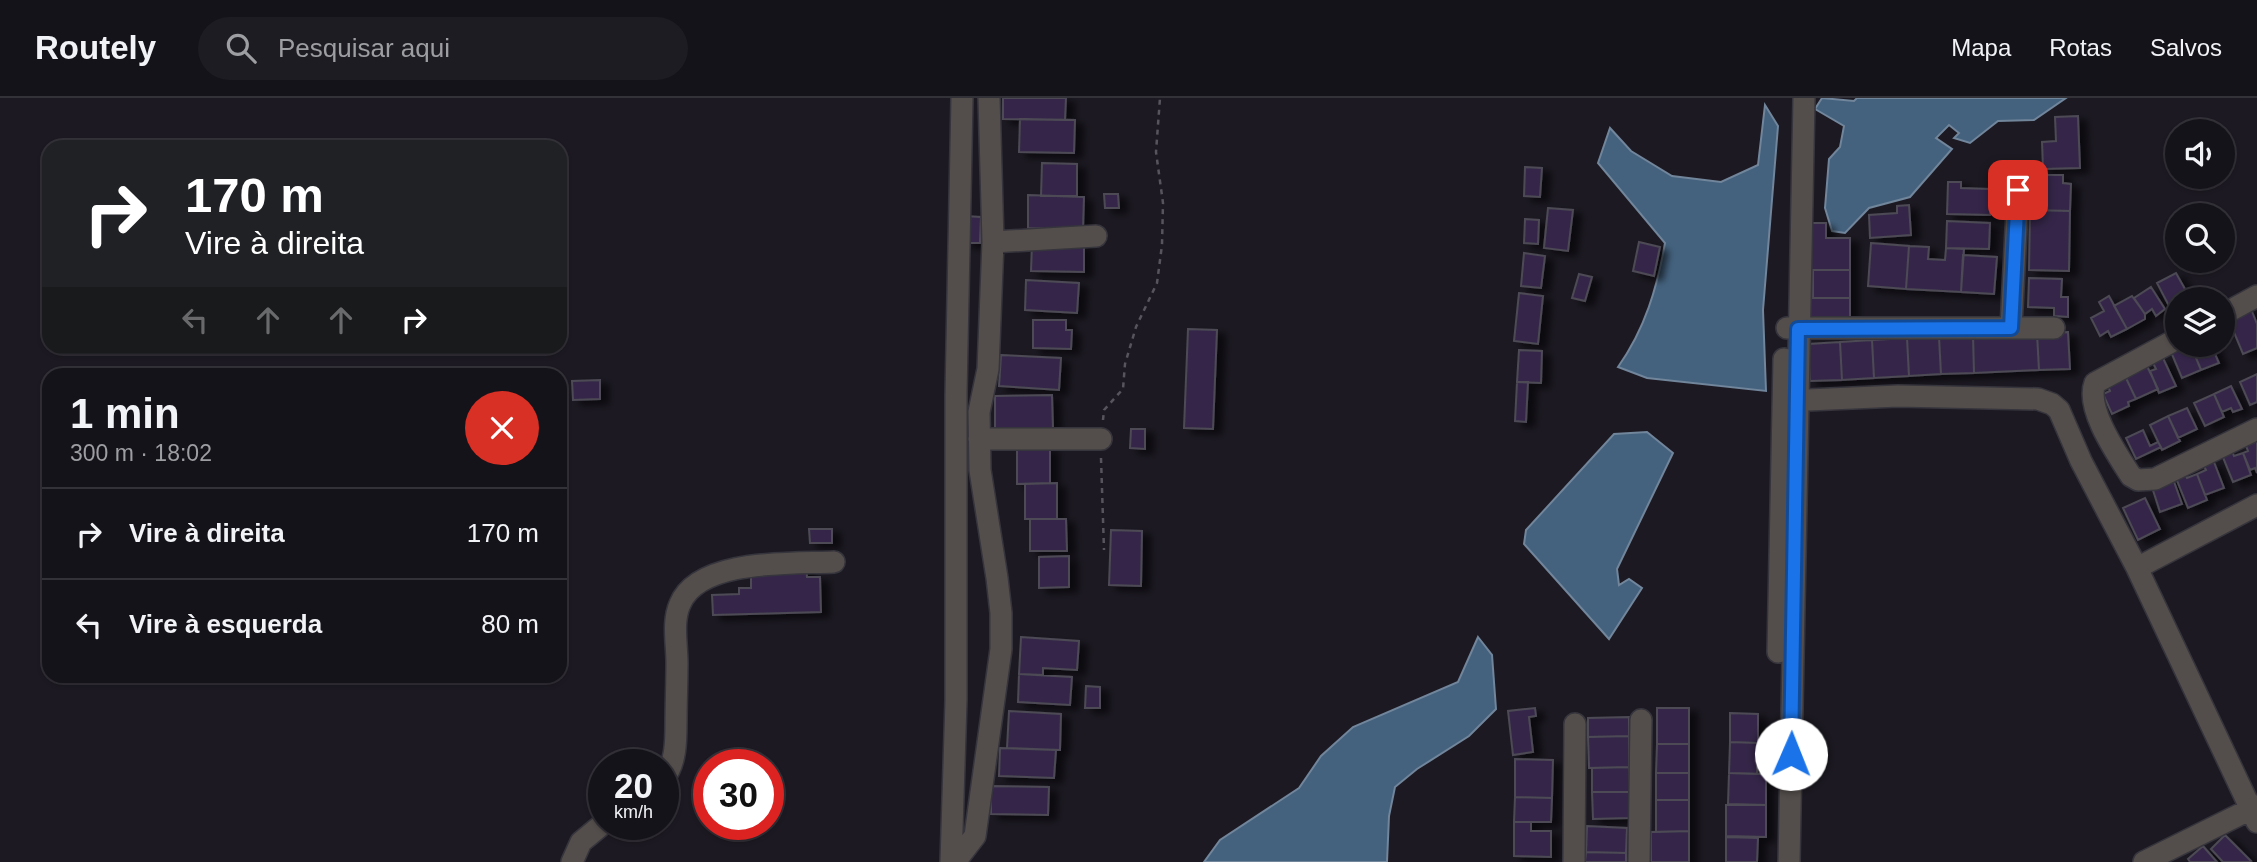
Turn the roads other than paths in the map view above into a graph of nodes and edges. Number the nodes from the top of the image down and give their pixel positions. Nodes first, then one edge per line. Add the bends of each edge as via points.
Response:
1 (962, 98) edge
2 (989, 98) edge
3 (1789, 98) edge
4 (1804, 98) edge
5 (2018, 190) dead end
6 (1096, 236) dead end
7 (993, 242) junction
8 (2257, 296) edge
9 (2235, 307) edge
10 (1791, 328) junction
11 (2011, 328) junction
12 (2054, 328) dead end
13 (2165, 345) edge
14 (1790, 401) junction
15 (2257, 429) edge
16 (979, 439) junction
17 (1101, 439) road end
18 (2113, 447) junction
19 (2081, 461) junction
20 (2257, 505) edge
21 (834, 562) dead end
22 (2137, 568) junction
23 (1641, 720) dead end
24 (1575, 724) dead end
25 (674, 749) edge
26 (2255, 812) edge
27 (588, 836) edge
28 (572, 862) edge
29 (953, 862) edge
30 (1574, 862) edge
31 (1639, 862) edge
32 (1774, 862) edge
33 (1789, 862) edge
34 (2144, 862) edge

1 - 29 street
2 - 7 street
3 - 10 street
4 - 10 street
5 - 11 street
6 - 7 street
7 - 16 street via 988,369
8 - 9 street
10 - 11 street
10 - 14 street
11 - 12 street
13 - 18 street via 2095,383 2092,401
14 - 19 street via 1898,396 2038,399 2059,410
14 - 32 street
14 - 33 street
15 - 18 street via 2155,479 2131,476
16 - 17 street
16 - 29 street via 979,470 999,590 1001,649 975,836
18 - 19 street
19 - 22 street
20 - 22 street
21 - 25 street via 726,570 687,593 679,605 676,625
22 - 26 street
23 - 31 street
24 - 30 street
26 - 34 street
27 - 28 street

